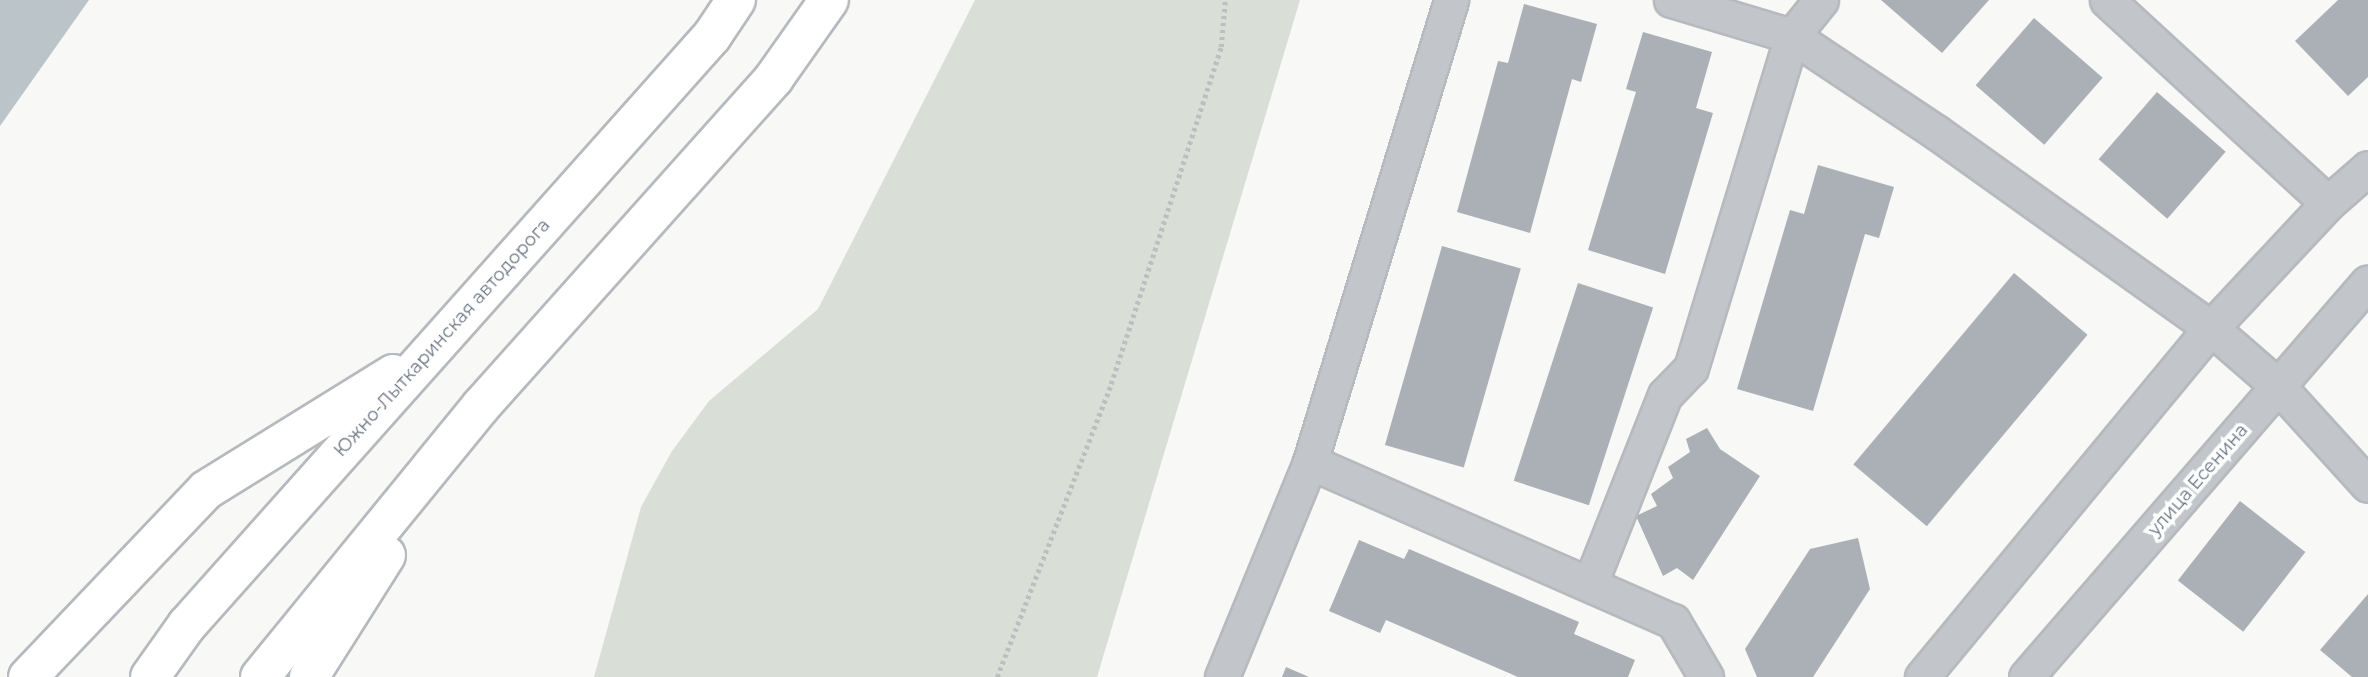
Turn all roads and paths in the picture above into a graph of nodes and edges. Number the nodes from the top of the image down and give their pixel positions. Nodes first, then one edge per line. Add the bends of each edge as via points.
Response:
1 (736, 0) edge
2 (829, 0) edge
3 (1225, 0) edge
4 (1451, 0) edge
5 (1671, 0) edge
6 (1821, 0) edge
7 (2107, 0) edge
8 (1792, 36) junction
9 (2368, 168) edge
10 (2328, 203) junction
11 (2368, 282) edge
12 (2211, 328) junction
13 (428, 352) junction
14 (2279, 387) junction
15 (481, 406) junction
16 (1310, 462) junction
17 (2368, 485) edge
18 (1590, 584) junction
19 (28, 677) edge
20 (150, 677) edge
21 (260, 677) edge
22 (309, 677) edge
23 (997, 677) edge
24 (1222, 677) edge
25 (1706, 677) edge
26 (1922, 677) edge
27 (2026, 677) edge

1 - 13 main road, Южно-Лыткаринская автодорога via 712,36
2 - 15 main road via 774,78
3 - 23 path via 1221,47 1111,384
4 - 16 lane
5 - 8 lane
6 - 8 lane
7 - 10 lane
8 - 12 lane
8 - 18 lane via 1691,368 1665,395
9 - 10 lane
10 - 12 lane
11 - 14 lane, улица Есенина
12 - 14 lane
12 - 26 lane
13 - 19 main road via 206,489
13 - 20 main road, Южно-Лыткаринская автодорога via 187,625
14 - 17 lane
14 - 27 lane, улица Есенина
15 - 21 main road
15 - 22 main road
16 - 18 lane
16 - 24 lane
18 - 25 lane via 1673,621

